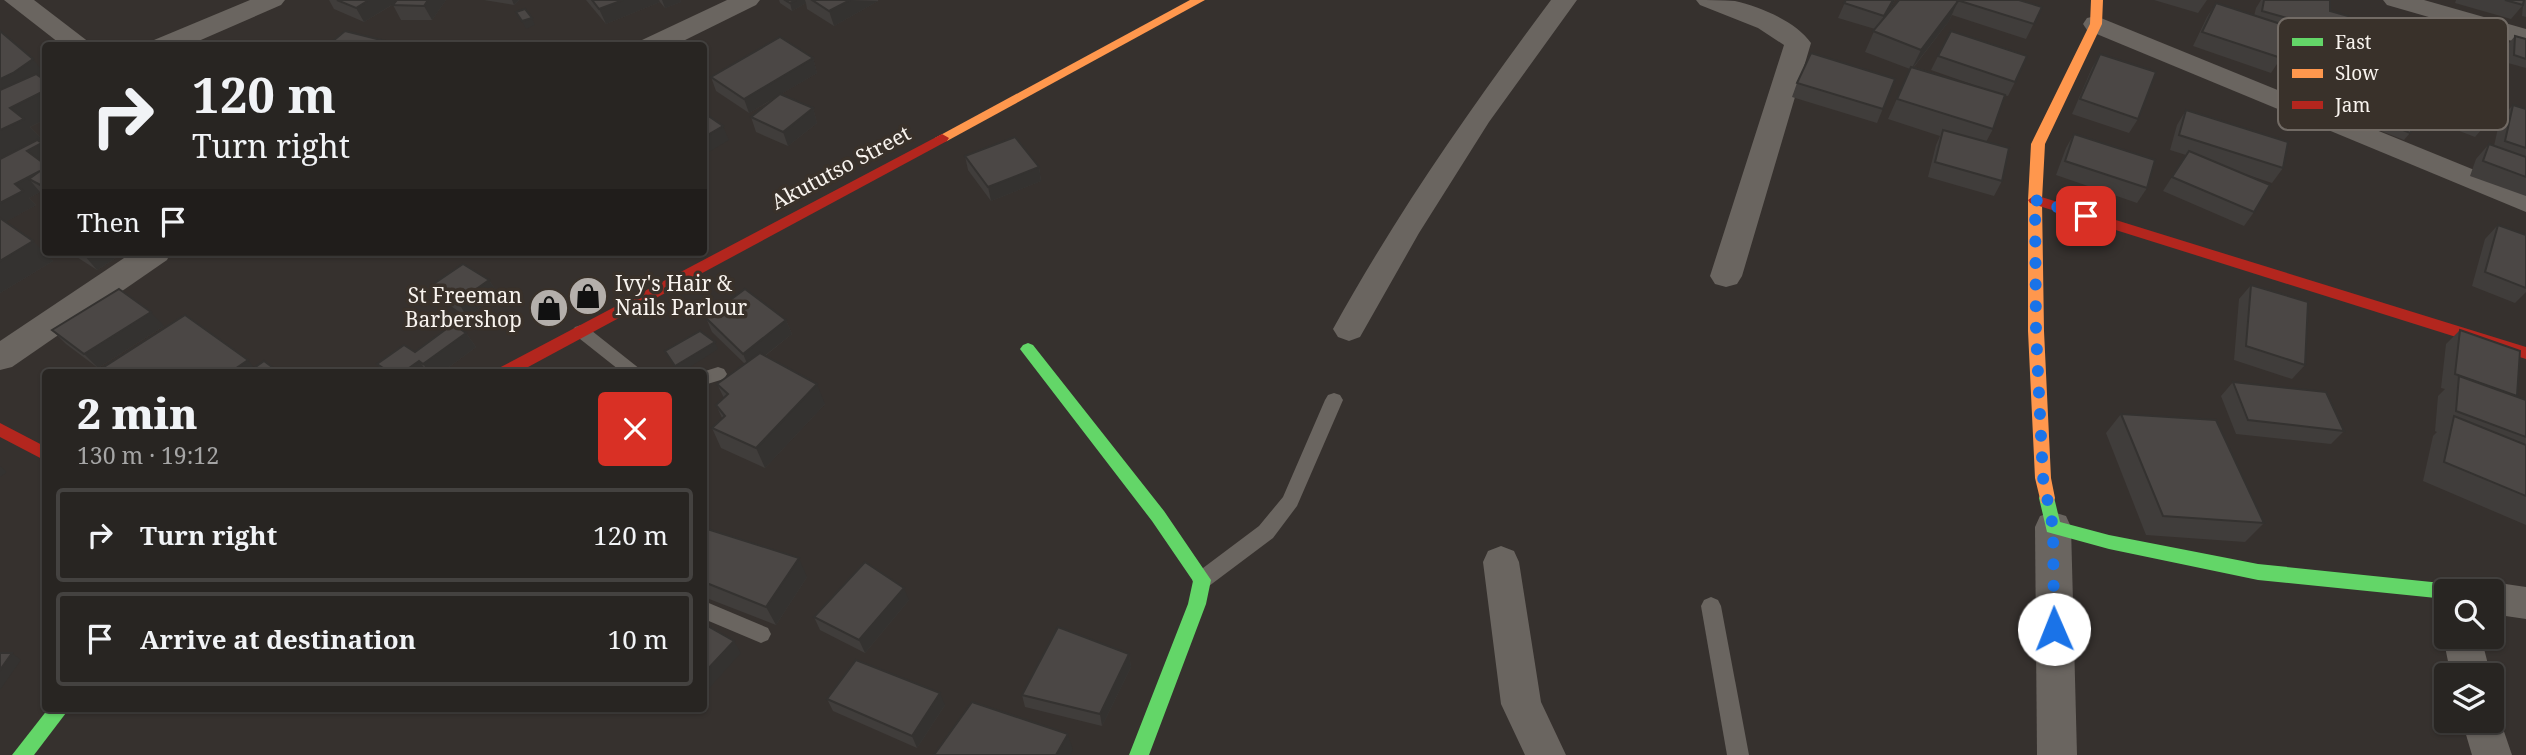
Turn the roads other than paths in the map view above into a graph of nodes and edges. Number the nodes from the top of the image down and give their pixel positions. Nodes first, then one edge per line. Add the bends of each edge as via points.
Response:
1 (17, 0) edge
2 (272, 0) edge
3 (747, 0) edge
4 (1199, 0) edge
5 (1564, 0) edge
6 (1709, 0) edge
7 (2396, 0) edge
8 (2097, 12) edge
9 (2459, 18) edge
10 (2508, 32) edge
11 (2526, 37) edge
12 (75, 42) edge
13 (172, 42) edge
14 (659, 42) edge
15 (2278, 92) edge
16 (2363, 130) edge
17 (2035, 200) junction
18 (2526, 202) edge
19 (150, 256) edge
20 (1726, 276) dead end
21 (1349, 328) dead end
22 (581, 331) junction
23 (1028, 349) dead end
24 (2526, 353) edge
25 (0, 358) edge
26 (510, 369) edge
27 (631, 369) edge
28 (1334, 400) dead end
29 (0, 429) edge
30 (42, 453) edge
31 (2053, 527) junction
32 (1501, 562) dead end
33 (1202, 580) junction
34 (2434, 590) edge
35 (2504, 600) edge
36 (2526, 603) edge
37 (1711, 606) dead end
38 (707, 611) edge
39 (761, 634) dead end
40 (58, 712) edge
41 (2486, 733) edge
42 (22, 755) edge
43 (1139, 755) edge
44 (1546, 755) edge
45 (1738, 755) edge
46 (2057, 755) edge
47 (2492, 755) edge

1 - 12 street
2 - 13 street
3 - 14 street
4 - 22 street, Akututso Street
5 - 21 street via 1479,116
6 - 20 street via 1772,24 1798,43
7 - 9 street
8 - 15 street
8 - 17 street via 2038,144
10 - 11 street
16 - 18 street
17 - 24 street
17 - 31 street via 2043,478
19 - 25 street
22 - 26 street, Akututso Street
22 - 27 lane
23 - 33 street
28 - 33 lane via 1290,501 1266,532
29 - 30 street
31 - 34 street via 2258,572
31 - 46 street
32 - 44 street via 1521,705
33 - 43 street
35 - 36 street
37 - 45 lane
38 - 39 lane
40 - 42 street
41 - 47 street

